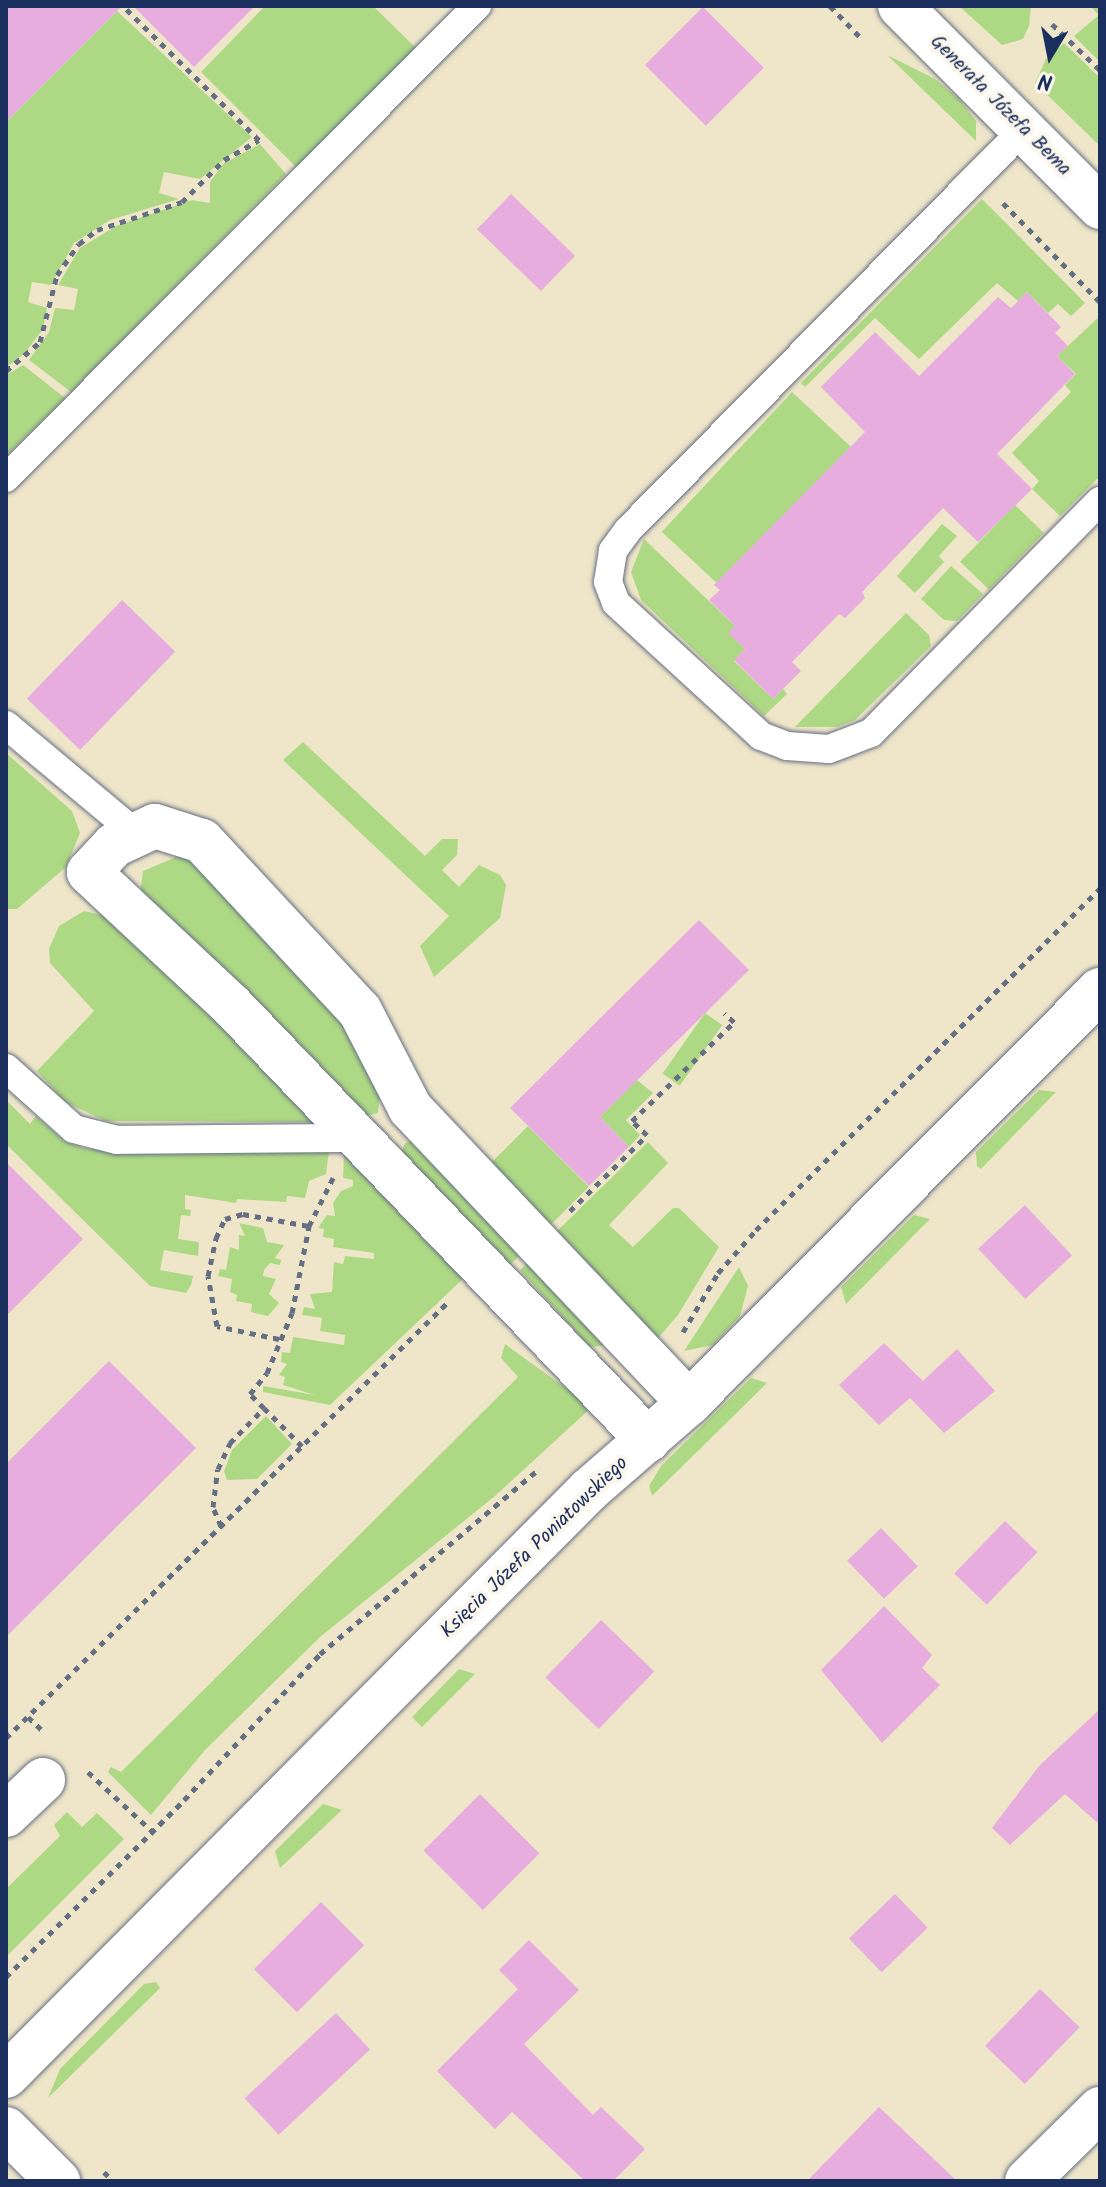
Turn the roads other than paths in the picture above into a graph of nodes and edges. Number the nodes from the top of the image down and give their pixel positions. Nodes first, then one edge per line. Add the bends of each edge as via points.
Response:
1 (477, 6) edge
2 (900, 6) edge
3 (1023, 130) junction
4 (1100, 207) edge
5 (6, 478) edge
6 (1100, 501) edge
7 (6, 725) edge
8 (134, 832) junction
9 (1100, 990) edge
10 (6, 1068) edge
11 (348, 1138) junction
12 (689, 1403) junction
13 (648, 1440) junction
14 (43, 1780) dead end
15 (6, 1815) edge
16 (6, 2076) edge
17 (1100, 2109) edge
18 (6, 2129) edge
19 (58, 2181) edge
20 (1027, 2181) edge

1 - 5 lane
2 - 3 street, Generała Józefa Bema
3 - 4 street, Generała Józefa Bema
3 - 6 lane via 628,530 613,551 608,582 616,603 761,736 787,746 829,749 871,733
7 - 8 lane
8 - 11 street via 89,872 232,1006
8 - 12 street via 155,826 202,841 360,1011 410,1108
9 - 12 street, Księcia Józefa Poniatowskiego
10 - 11 lane via 74,1129 117,1140
11 - 13 street
12 - 13 street, Księcia Józefa Poniatowskiego
13 - 16 street, Księcia Józefa Poniatowskiego via 589,1490
14 - 15 street
17 - 20 street
18 - 19 street

